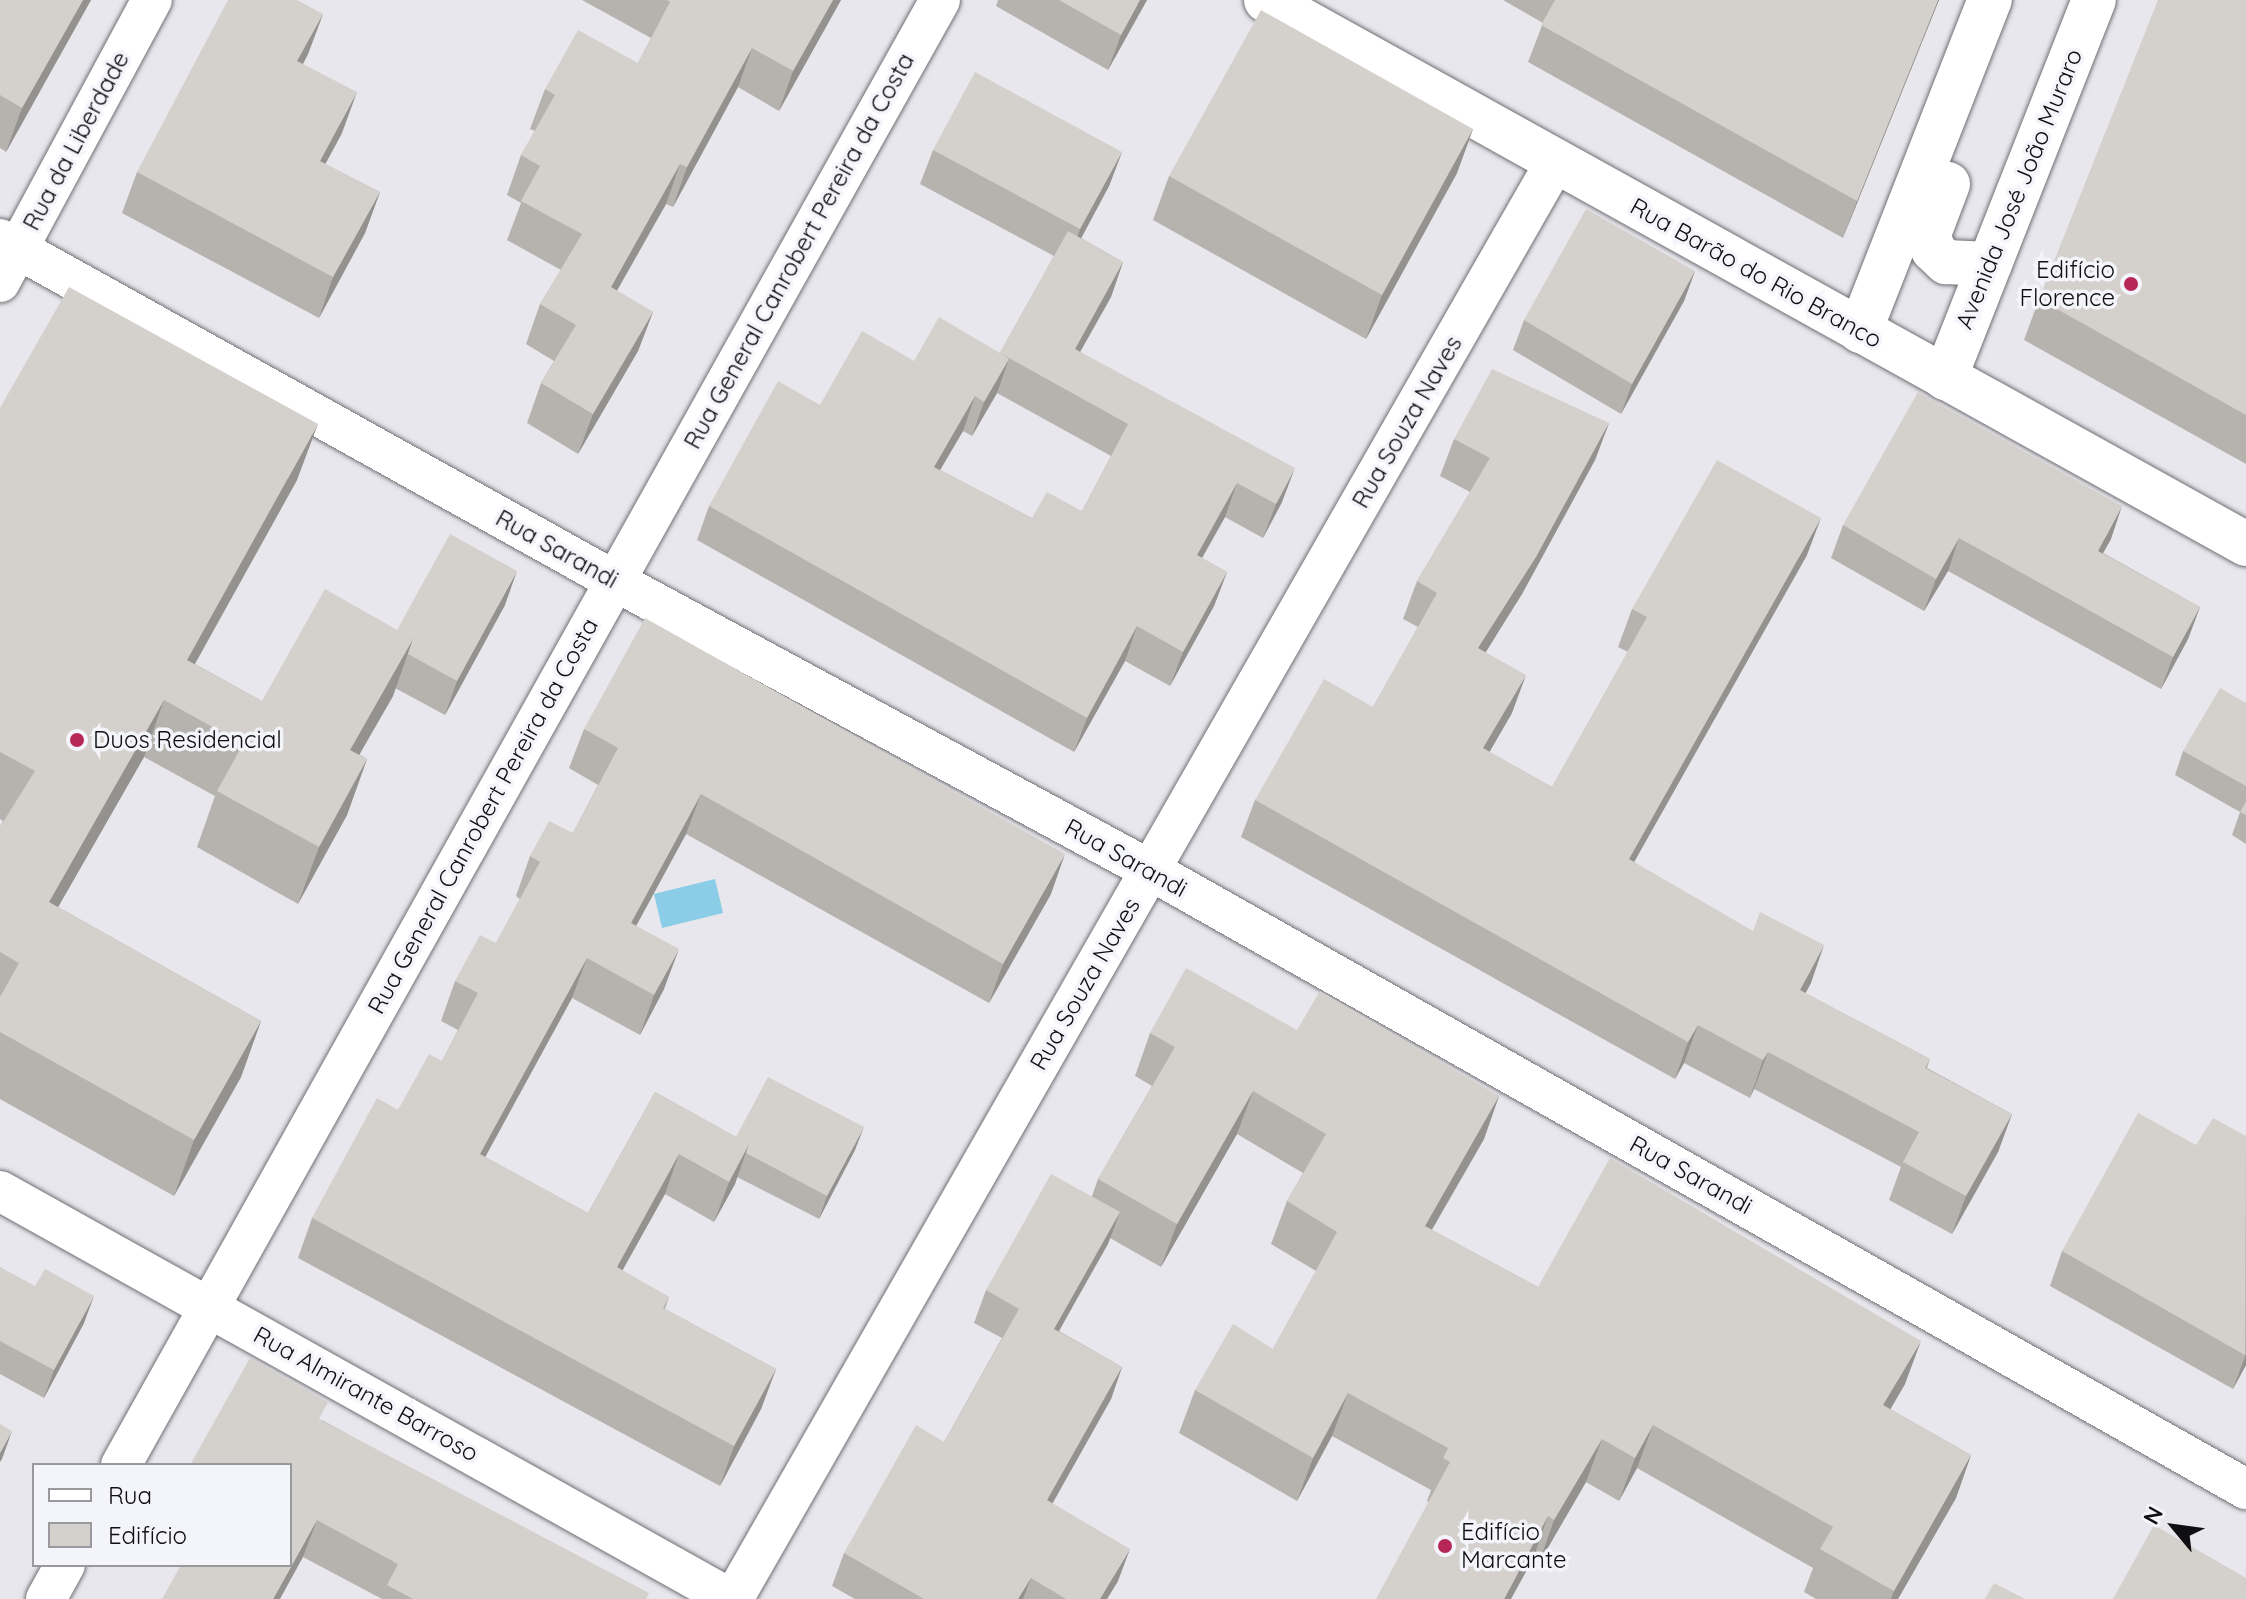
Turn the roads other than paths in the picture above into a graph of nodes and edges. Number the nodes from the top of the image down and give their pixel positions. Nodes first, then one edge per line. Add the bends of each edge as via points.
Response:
1 (152, 0) edge
2 (940, 0) edge
3 (1266, 0) edge
4 (1992, 0) edge
5 (2094, 0) edge
6 (1556, 161) junction
7 (6, 256) edge
8 (1990, 264) junction
9 (1860, 331) junction
10 (1945, 378) junction
11 (2246, 544) edge
12 (615, 581) junction
13 (1150, 870) junction
14 (0, 1191) edge
15 (209, 1307) junction
16 (122, 1463) edge
17 (2246, 1489) edge
18 (64, 1567) edge
19 (46, 1599) edge
20 (732, 1599) edge

1 - 7 street, Rua da Liberdade
2 - 12 street, Rua General Canrobert Pereira da Costa
3 - 6 street, Rua Barão do Rio Branco
4 - 8 street via 1978,107 1929,234 1933,250 1946,262
4 - 9 street
5 - 8 street, Avenida José João Muraro
6 - 9 street, Rua Barão do Rio Branco
6 - 13 street, Rua Souza Naves
7 - 12 street, Rua Sarandi
8 - 10 street, Avenida José João Muraro
9 - 10 street, Rua Barão do Rio Branco
10 - 11 street, Rua Barão do Rio Branco
12 - 13 street, Rua Sarandi
12 - 15 street, Rua General Canrobert Pereira da Costa
13 - 17 street, Rua Sarandi
13 - 20 street, Rua Souza Naves
14 - 15 street, Rua Almirante Barroso
15 - 16 street, Rua General Canrobert Pereira da Costa
15 - 20 street, Rua Almirante Barroso
18 - 19 street

